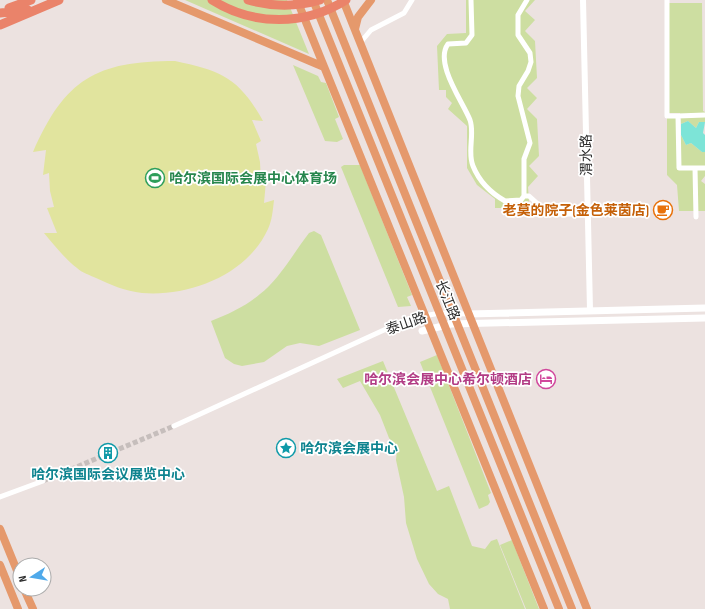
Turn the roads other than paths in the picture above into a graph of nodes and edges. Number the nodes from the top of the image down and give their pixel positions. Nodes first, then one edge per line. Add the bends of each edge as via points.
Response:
1 (31, 0) edge
2 (59, 0) edge
3 (166, 0) edge
4 (212, 0) edge
5 (248, 0) edge
6 (297, 0) edge
7 (313, 0) edge
8 (320, 0) edge
9 (327, 0) edge
10 (343, 0) edge
11 (346, 0) edge
12 (371, 0) edge
13 (412, 0) edge
14 (471, 0) edge
15 (527, 0) edge
16 (583, 0) edge
17 (666, 0) edge
18 (41, 8) junction
19 (0, 10) edge
20 (0, 13) edge
21 (0, 25) edge
22 (355, 29) junction
23 (360, 43) junction
24 (324, 68) junction
25 (705, 115) edge
26 (678, 116) junction
27 (695, 168) junction
28 (705, 168) edge
29 (524, 196) junction
30 (587, 214) junction
31 (696, 217) dead end
32 (705, 308) edge
33 (590, 310) junction
34 (440, 313) junction
35 (453, 313) junction
36 (468, 314) junction
37 (424, 315) junction
38 (705, 318) edge
39 (472, 323) junction
40 (457, 324) junction
41 (444, 325) junction
42 (426, 329) junction
43 (174, 426) tunnel mouth
44 (43, 481) tunnel mouth
45 (0, 497) edge
46 (0, 529) edge
47 (12, 558) edge
48 (0, 565) edge
49 (27, 597) edge
50 (18, 609) edge
51 (32, 609) edge
52 (544, 609) edge
53 (560, 609) edge
54 (572, 609) edge
55 (587, 609) edge

1 - 19 highway
2 - 18 highway
3 - 24 main road
4 - 11 highway via 247,15 284,20 327,11
5 - 8 highway via 281,6
6 - 24 main road
7 - 34 main road, 长江路
9 - 35 main road, 长江路
10 - 22 main road
12 - 22 main road via 358,17
13 - 23 street via 404,13 371,30
14 - 29 street via 472,35 466,43 448,44 445,48 448,77 470,121 472,164 482,182 505,201 521,200
15 - 29 street via 518,15 518,35 530,53 531,62 519,86 518,96 530,143 524,159
16 - 30 street, 渭水路
17 - 26 street via 668,116
18 - 20 highway
18 - 21 highway
22 - 23 main road
23 - 36 main road
24 - 37 main road
25 - 26 street
26 - 27 street via 680,168
27 - 28 street
27 - 31 street
29 - 30 street via 529,196 549,214
30 - 33 street, 渭水路
32 - 33 main road, 泰山路
33 - 36 main road, 泰山路
34 - 35 street, 泰山路
34 - 37 street, 泰山路
34 - 41 main road, 长江路
35 - 36 street, 泰山路
35 - 40 main road, 长江路
36 - 39 main road
37 - 42 main road
37 - 43 street, 泰山路 via 408,319
38 - 39 main road, 泰山路
39 - 40 main road, 泰山路
39 - 55 main road
40 - 41 main road, 泰山路
40 - 54 main road, 长江路
41 - 42 main road, 泰山路
41 - 53 main road, 长江路
42 - 52 main road
44 - 45 street
46 - 47 main road
48 - 50 main road
49 - 51 main road

